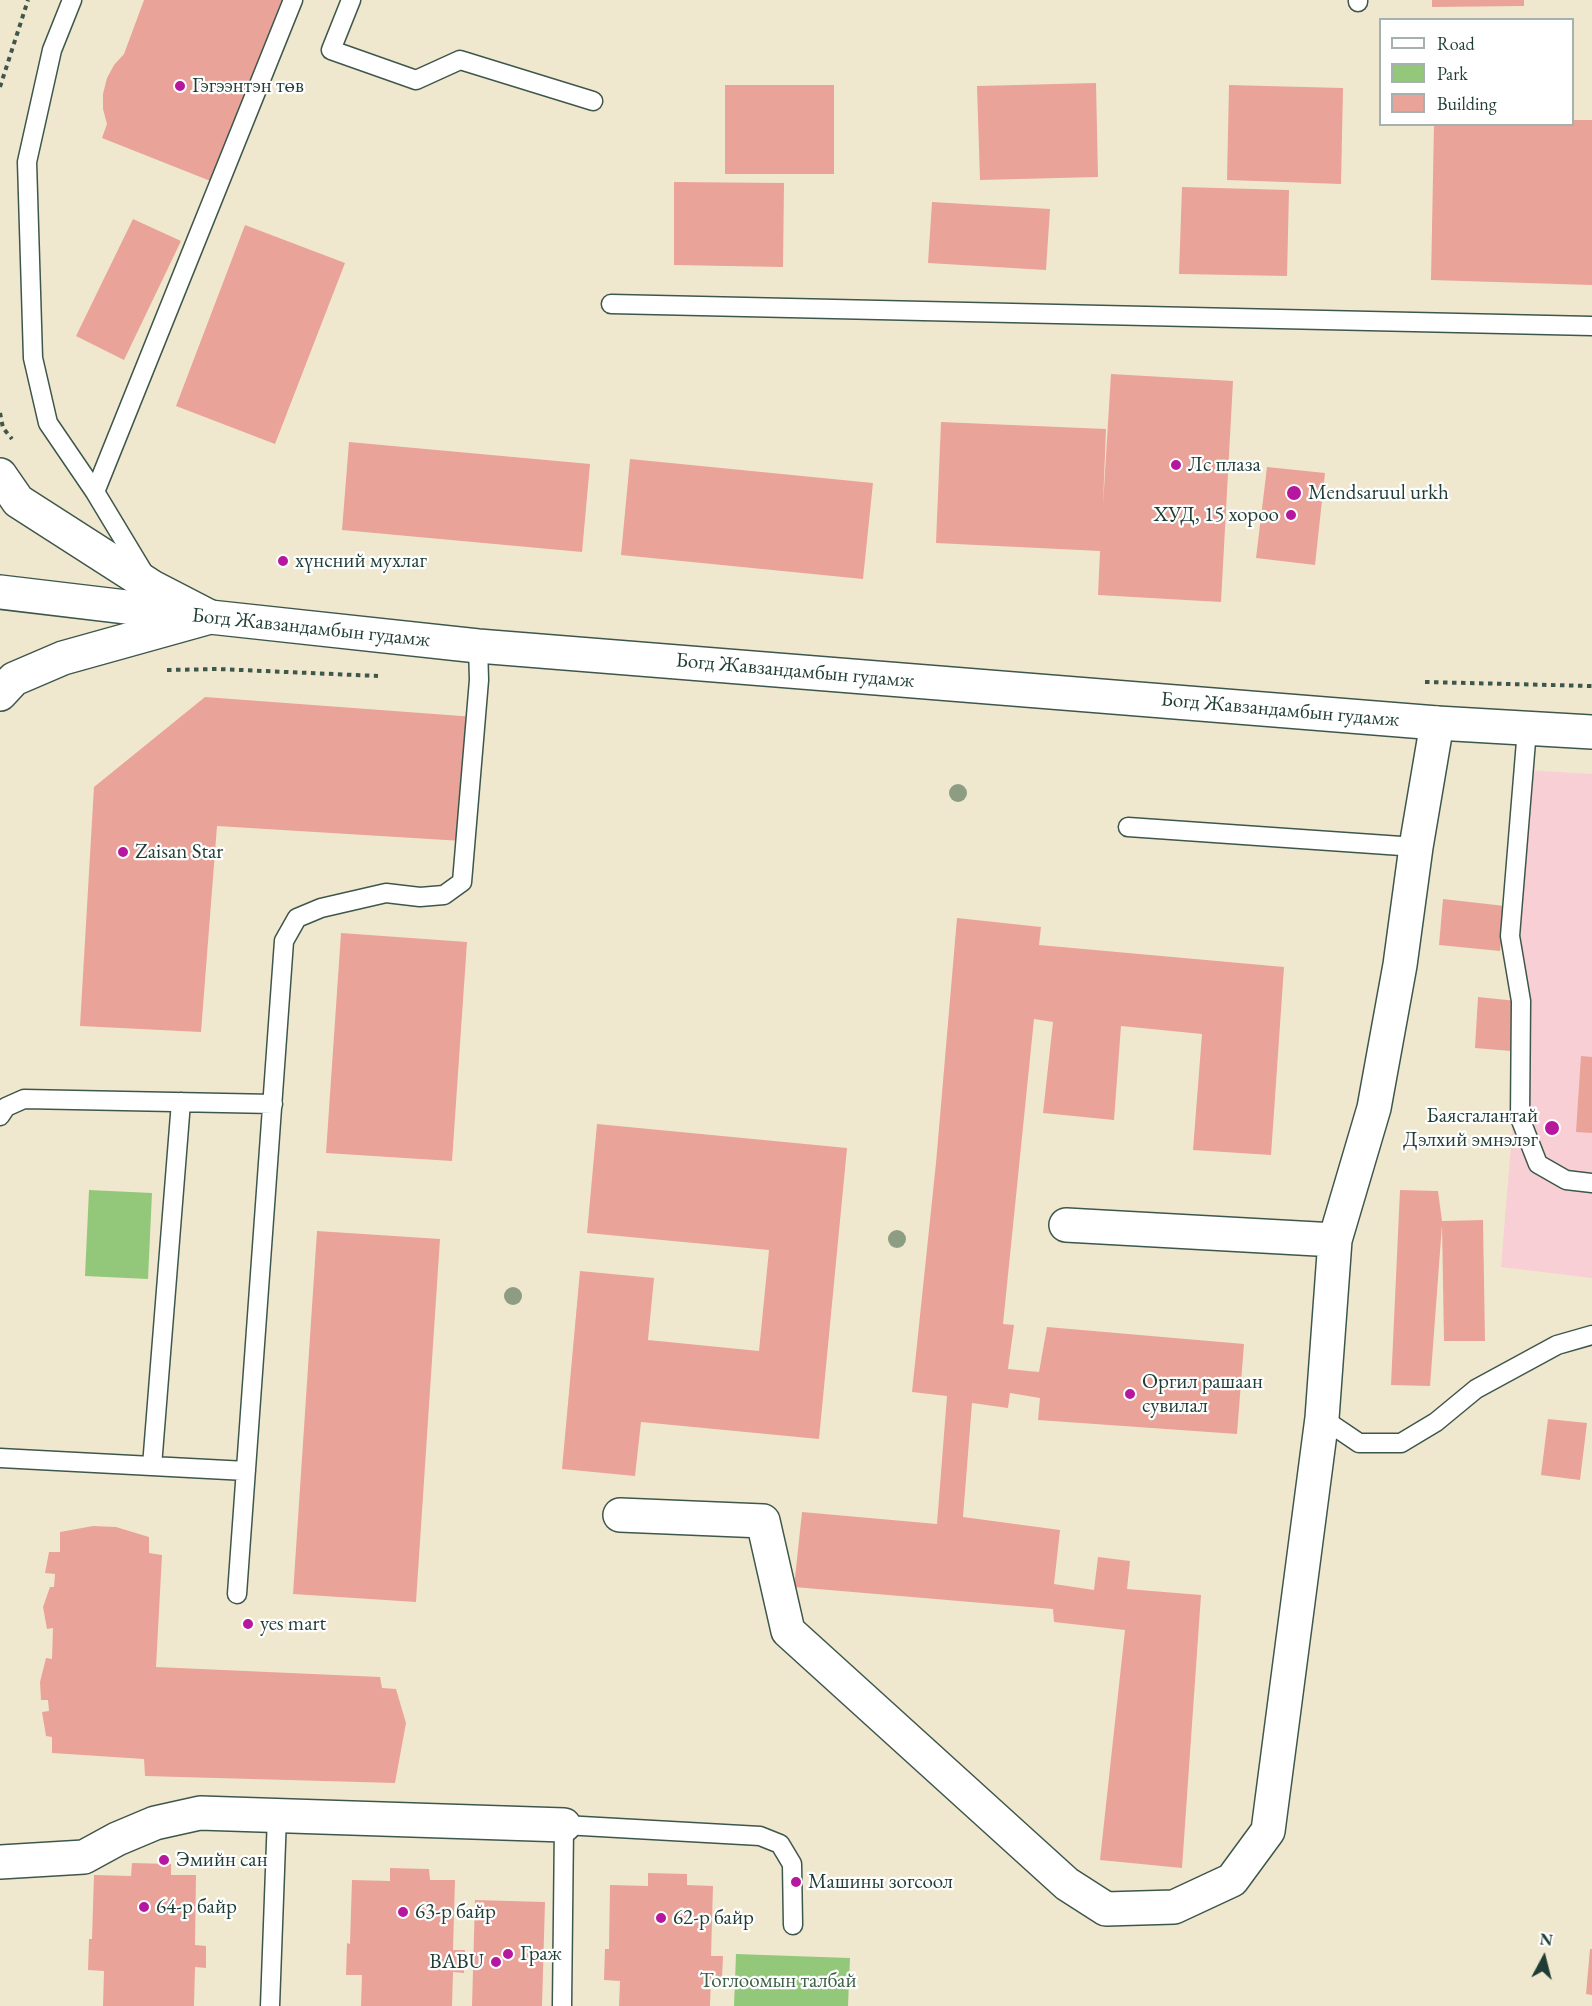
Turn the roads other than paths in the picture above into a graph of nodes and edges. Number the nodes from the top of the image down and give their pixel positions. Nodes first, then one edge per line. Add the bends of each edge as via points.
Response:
1 (72, 0) edge
2 (293, 0) edge
3 (351, 0) edge
4 (593, 101) dead end
5 (611, 304) dead end
6 (1592, 326) edge
7 (0, 474) edge
8 (95, 492) junction
9 (152, 587) junction
10 (0, 592) edge
11 (210, 617) junction
12 (478, 646) junction
13 (0, 694) edge
14 (1437, 723) junction
15 (1527, 729) junction
16 (1592, 732) edge
17 (1128, 827) dead end
18 (1416, 847) junction
19 (180, 1102) junction
20 (273, 1104) junction
21 (0, 1116) edge
22 (1592, 1183) edge
23 (1066, 1225) dead end
24 (1335, 1240) junction
25 (1592, 1335) edge
26 (1322, 1418) junction
27 (0, 1458) edge
28 (152, 1466) junction
29 (246, 1471) junction
30 (620, 1515) dead end
31 (237, 1594) dead end
32 (278, 1816) junction
33 (564, 1825) junction
34 (0, 1862) edge
35 (793, 1925) dead end
36 (270, 2006) edge
37 (562, 2006) edge

1 - 8 lane via 52,50 27,162 33,358 48,423
2 - 8 lane
3 - 4 lane via 331,50 416,80 460,60
5 - 6 lane
7 - 9 street via 18,501
8 - 9 lane
9 - 11 street
10 - 11 street, Богд Жавзандамбын гудамж
11 - 12 street, Богд Жавзандамбын гудамж
11 - 13 street via 63,658 14,679
12 - 14 street, Богд Жавзандамбын гудамж
12 - 20 lane via 479,681 462,882 444,895 386,893 321,908 297,918 284,941
14 - 15 street, Богд Жавзандамбын гудамж
14 - 18 street
15 - 16 street, Богд Жавзандамбын гудамж
15 - 22 lane via 1510,936 1521,1001 1520,1118 1538,1164 1566,1180
17 - 18 lane
18 - 24 street via 1374,1108
19 - 20 lane
19 - 21 lane via 24,1099 6,1107
19 - 28 lane
20 - 29 lane
23 - 24 street
24 - 26 street
25 - 26 lane via 1557,1344 1476,1389 1436,1422 1401,1443 1359,1443
26 - 30 street via 1268,1831 1232,1880 1174,1907 1106,1909 1067,1884 788,1631 763,1521
27 - 28 lane
28 - 29 lane
29 - 31 lane
32 - 33 street
32 - 34 street via 200,1814 154,1823 84,1857
32 - 36 lane
33 - 35 lane via 760,1836 780,1844 792,1864
33 - 37 lane

